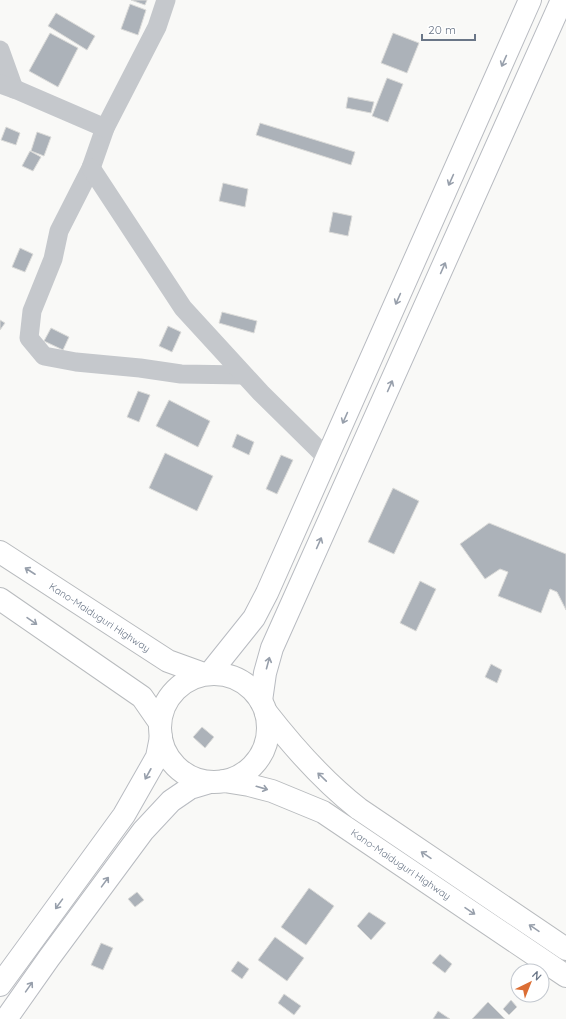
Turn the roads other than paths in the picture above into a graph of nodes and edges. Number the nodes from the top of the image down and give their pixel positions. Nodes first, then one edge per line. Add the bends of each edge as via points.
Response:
1 (166, 0) edge
2 (530, 0) edge
3 (562, 0) edge
4 (0, 50) edge
5 (7, 87) edge
6 (104, 128) junction
7 (91, 168) junction
8 (244, 375) junction
9 (327, 458) junction
10 (0, 552) edge
11 (0, 599) edge
12 (207, 674) junction
13 (264, 707) junction
14 (161, 730) junction
15 (217, 781) junction
16 (566, 950) edge
17 (566, 976) edge
18 (0, 985) edge
19 (6, 1019) edge

1 - 6 street via 156,27
2 -> 9 main road
13 -> 3 main road via 265,673 272,648
4 - 5 street
5 - 6 street
6 - 7 street
7 - 8 street via 183,308
7 - 8 street via 59,230 52,260 32,311 29,338 44,356 76,362 181,374
8 - 9 street
9 - 12 main road via 254,618
12 -> 10 main road, Kano-Maiduguri Highway via 168,661
11 -> 14 main road via 142,697
12 - 13 main road via 225,674 240,680 252,689
12 - 14 main road via 179,686 169,697 163,709
13 - 15 main road via 269,730 265,748 255,764 241,775
16 -> 13 main road via 338,793 303,758
14 - 15 main road via 165,751 173,763 196,779
14 -> 18 main road via 157,757 124,815
15 -> 17 main road, Kano-Maiduguri Highway via 272,791 323,812
19 -> 15 main road via 143,831 171,801 190,788

